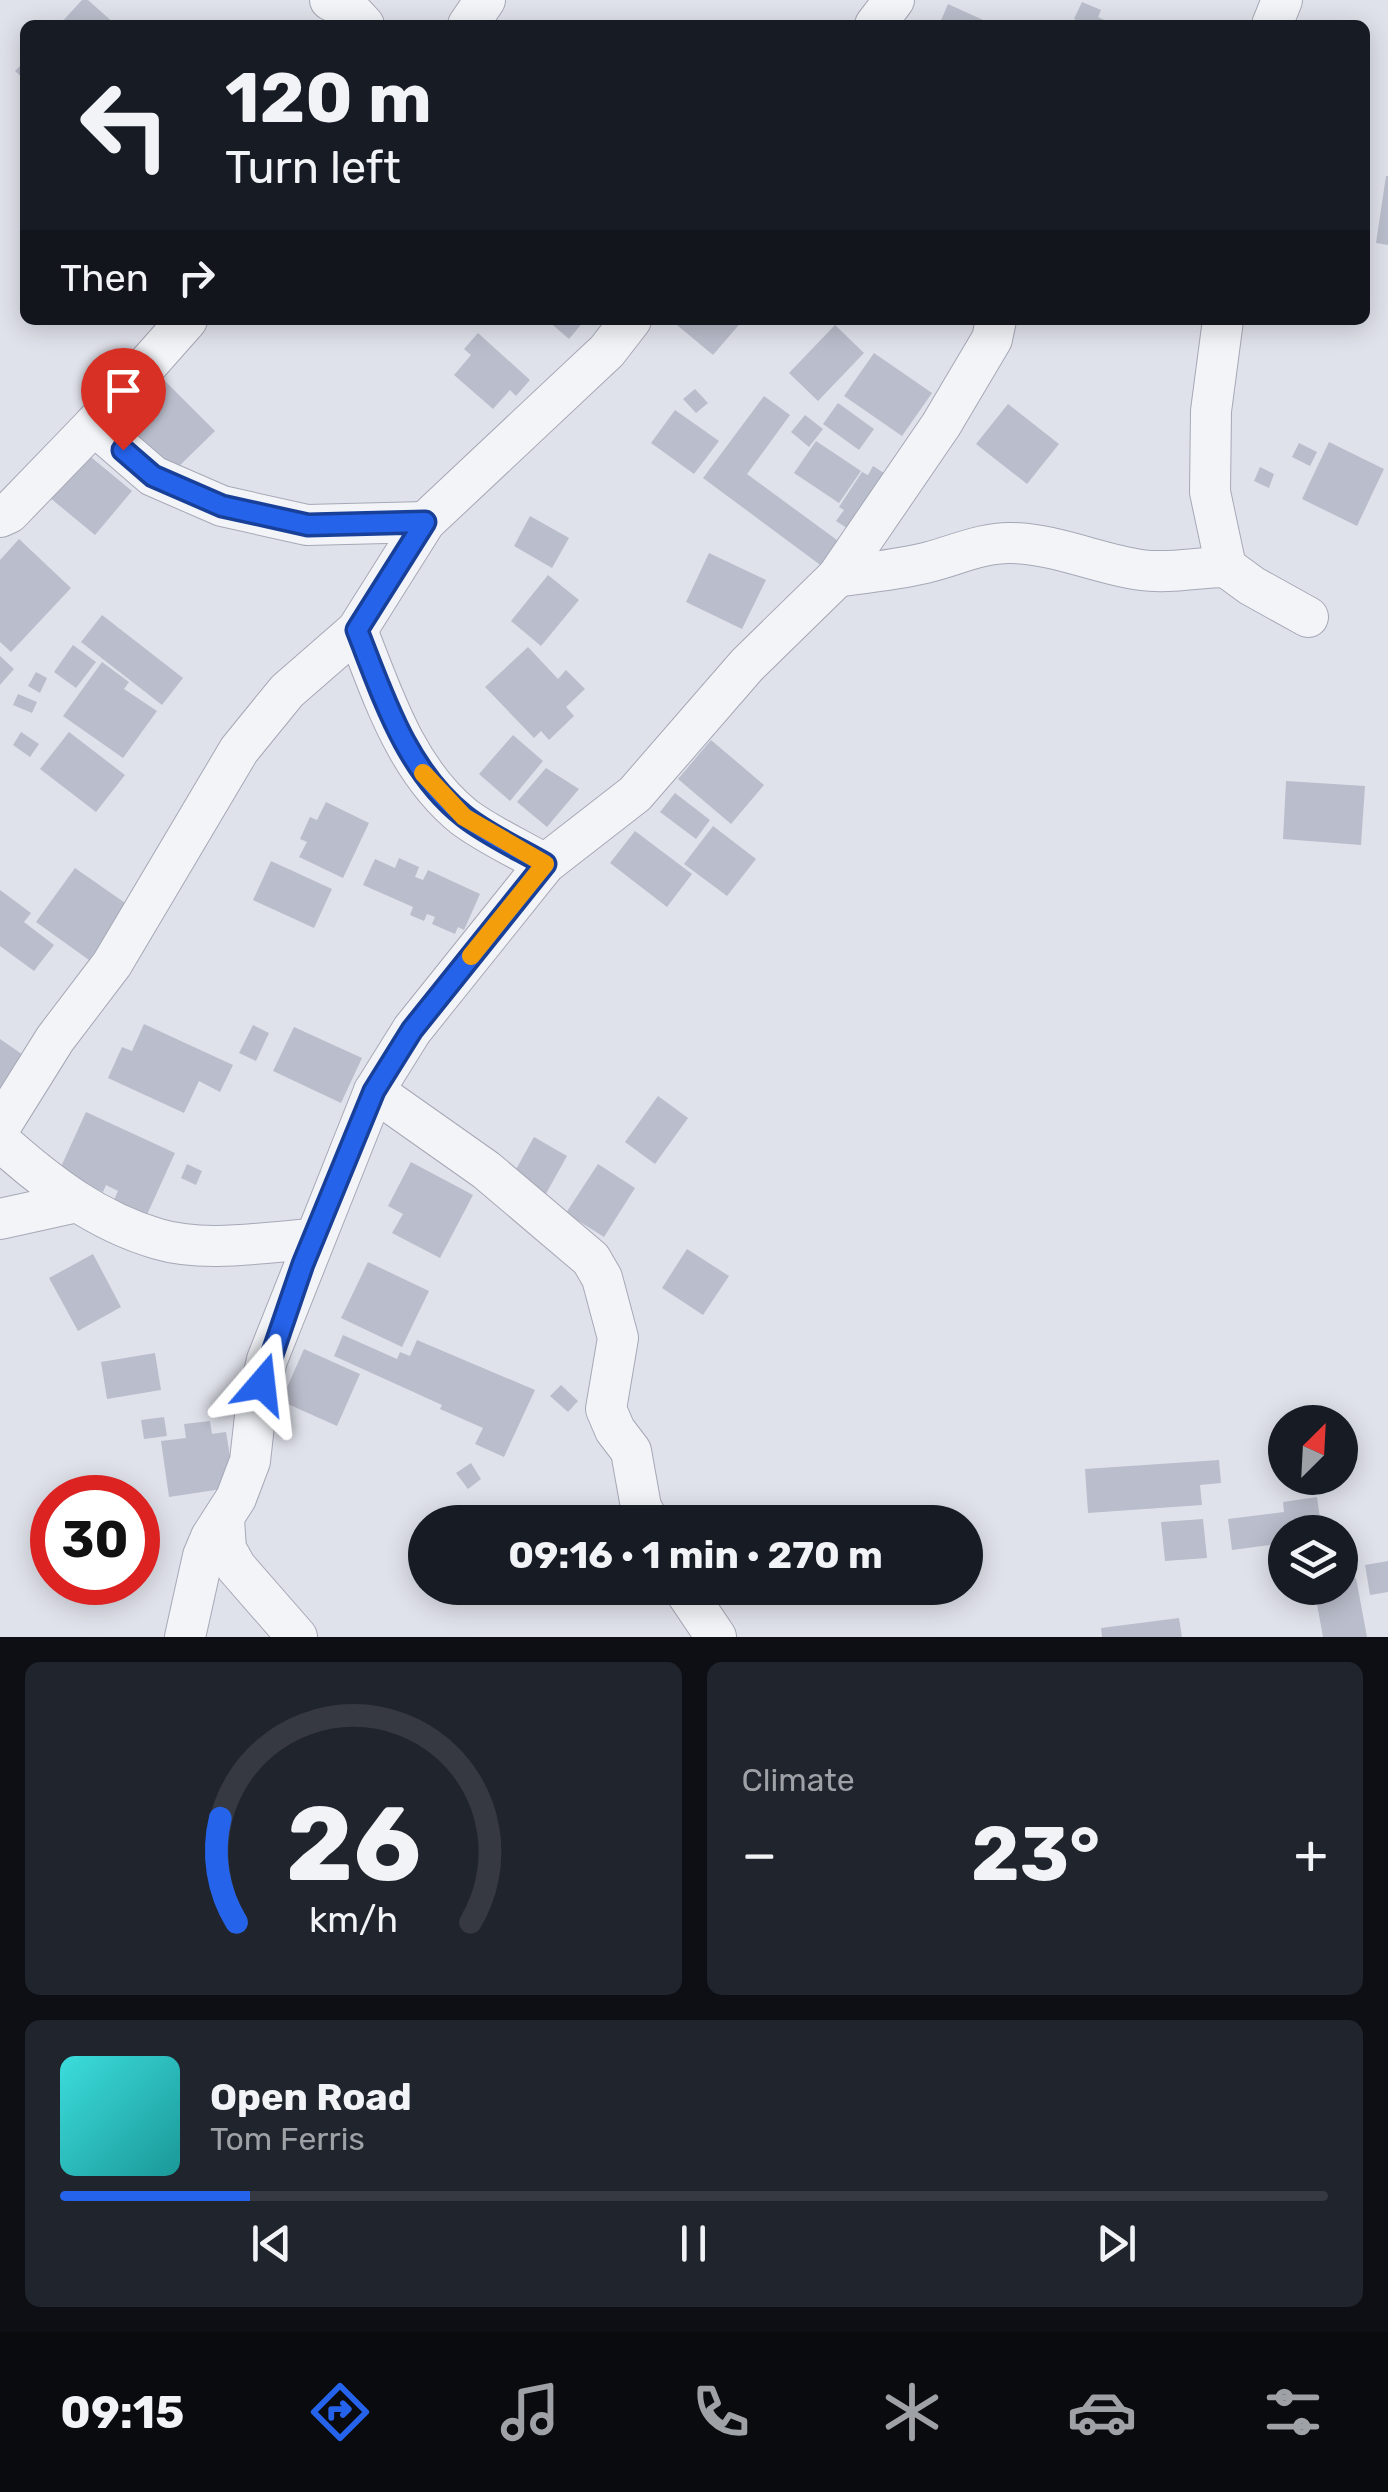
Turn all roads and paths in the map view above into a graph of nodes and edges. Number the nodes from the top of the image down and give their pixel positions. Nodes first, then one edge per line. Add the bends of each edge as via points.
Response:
1 (894, 0) edge
2 (879, 20) edge
3 (182, 325) edge
4 (627, 325) edge
5 (995, 325) edge
6 (1222, 325) edge
7 (94, 425) junction
8 (0, 516) edge
9 (425, 522) junction
10 (1226, 567) junction
11 (837, 577) junction
12 (1308, 617) dead end
13 (357, 630) junction
14 (545, 864) junction
15 (374, 1091) junction
16 (0, 1127) edge
17 (0, 1141) edge
18 (77, 1202) junction
19 (0, 1219) edge
20 (313, 1239) junction
21 (642, 1505) edge
22 (224, 1520) junction
23 (694, 1605) edge
24 (185, 1637) edge
25 (297, 1637) edge
26 (716, 1637) edge

1 - 2 street
3 - 7 street
4 - 9 street
5 - 11 street via 941,426
6 - 10 street via 1210,492
7 - 8 street
7 - 9 street via 153,476 222,506 308,525
9 - 13 street
10 - 11 street via 1138,570 1012,543
10 - 12 street
11 - 14 street via 747,664 635,794
13 - 14 street via 393,722 423,773 464,817
13 - 16 street via 288,691 239,750 112,964
14 - 15 street via 412,1030
15 - 20 street
15 - 21 street via 486,1170 592,1259 618,1338 606,1409 631,1451
17 - 18 street
18 - 19 street
18 - 20 street via 160,1240
20 - 22 street via 268,1360 250,1461
22 - 24 street via 204,1556
22 - 25 street via 226,1549 236,1566
23 - 26 street

